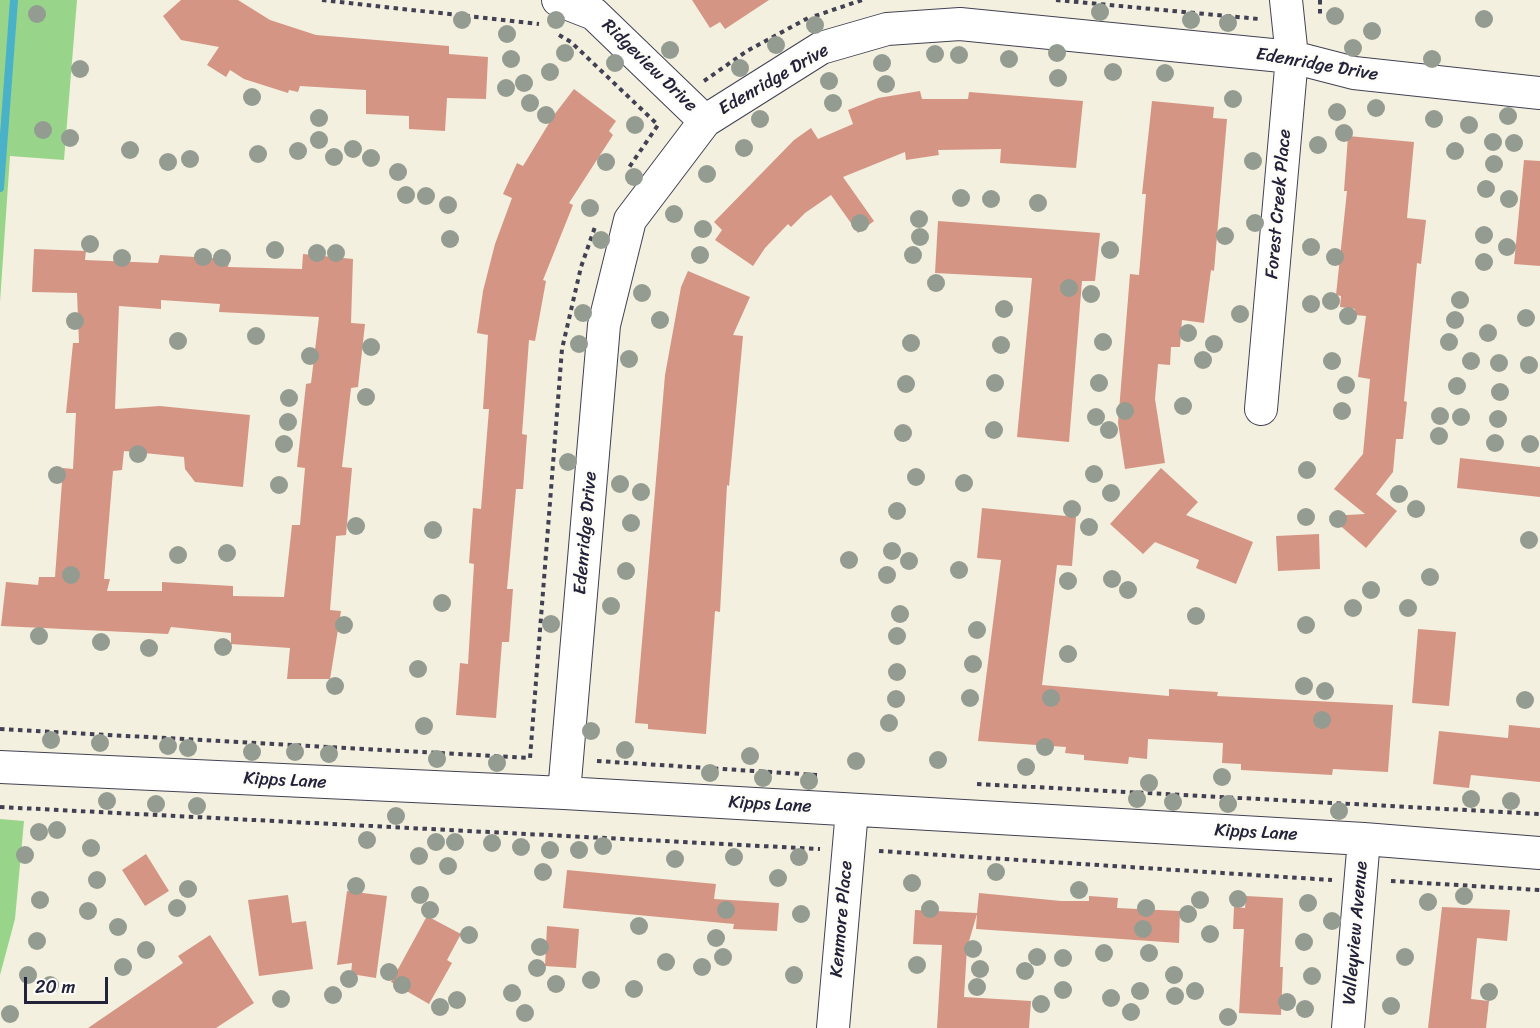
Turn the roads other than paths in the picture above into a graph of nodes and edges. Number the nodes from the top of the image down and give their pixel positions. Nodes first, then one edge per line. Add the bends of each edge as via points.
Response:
1 (558, 0) edge
2 (1274, 10) edge
3 (1292, 57) junction
4 (1540, 93) edge
5 (705, 121) junction
6 (1261, 409) dead end
7 (0, 767) edge
8 (564, 793) junction
9 (852, 810) junction
10 (1364, 839) junction
11 (1540, 854) edge
12 (833, 1028) edge
13 (1347, 1028) edge

1 - 5 street, Ridgeview Drive via 594,14
2 - 3 street, Forest Creek Place
3 - 4 street, Edenridge Drive via 1354,73
3 - 5 street, Edenridge Drive via 960,24 887,29 821,48
3 - 6 street, Forest Creek Place
5 - 8 street, Edenridge Drive via 630,220 604,325
7 - 8 street, Kipps Lane
8 - 9 street, Kipps Lane
9 - 10 street, Kipps Lane
9 - 12 street, Kenmore Place
10 - 11 street, Kipps Lane
10 - 13 street, Valleyview Avenue

